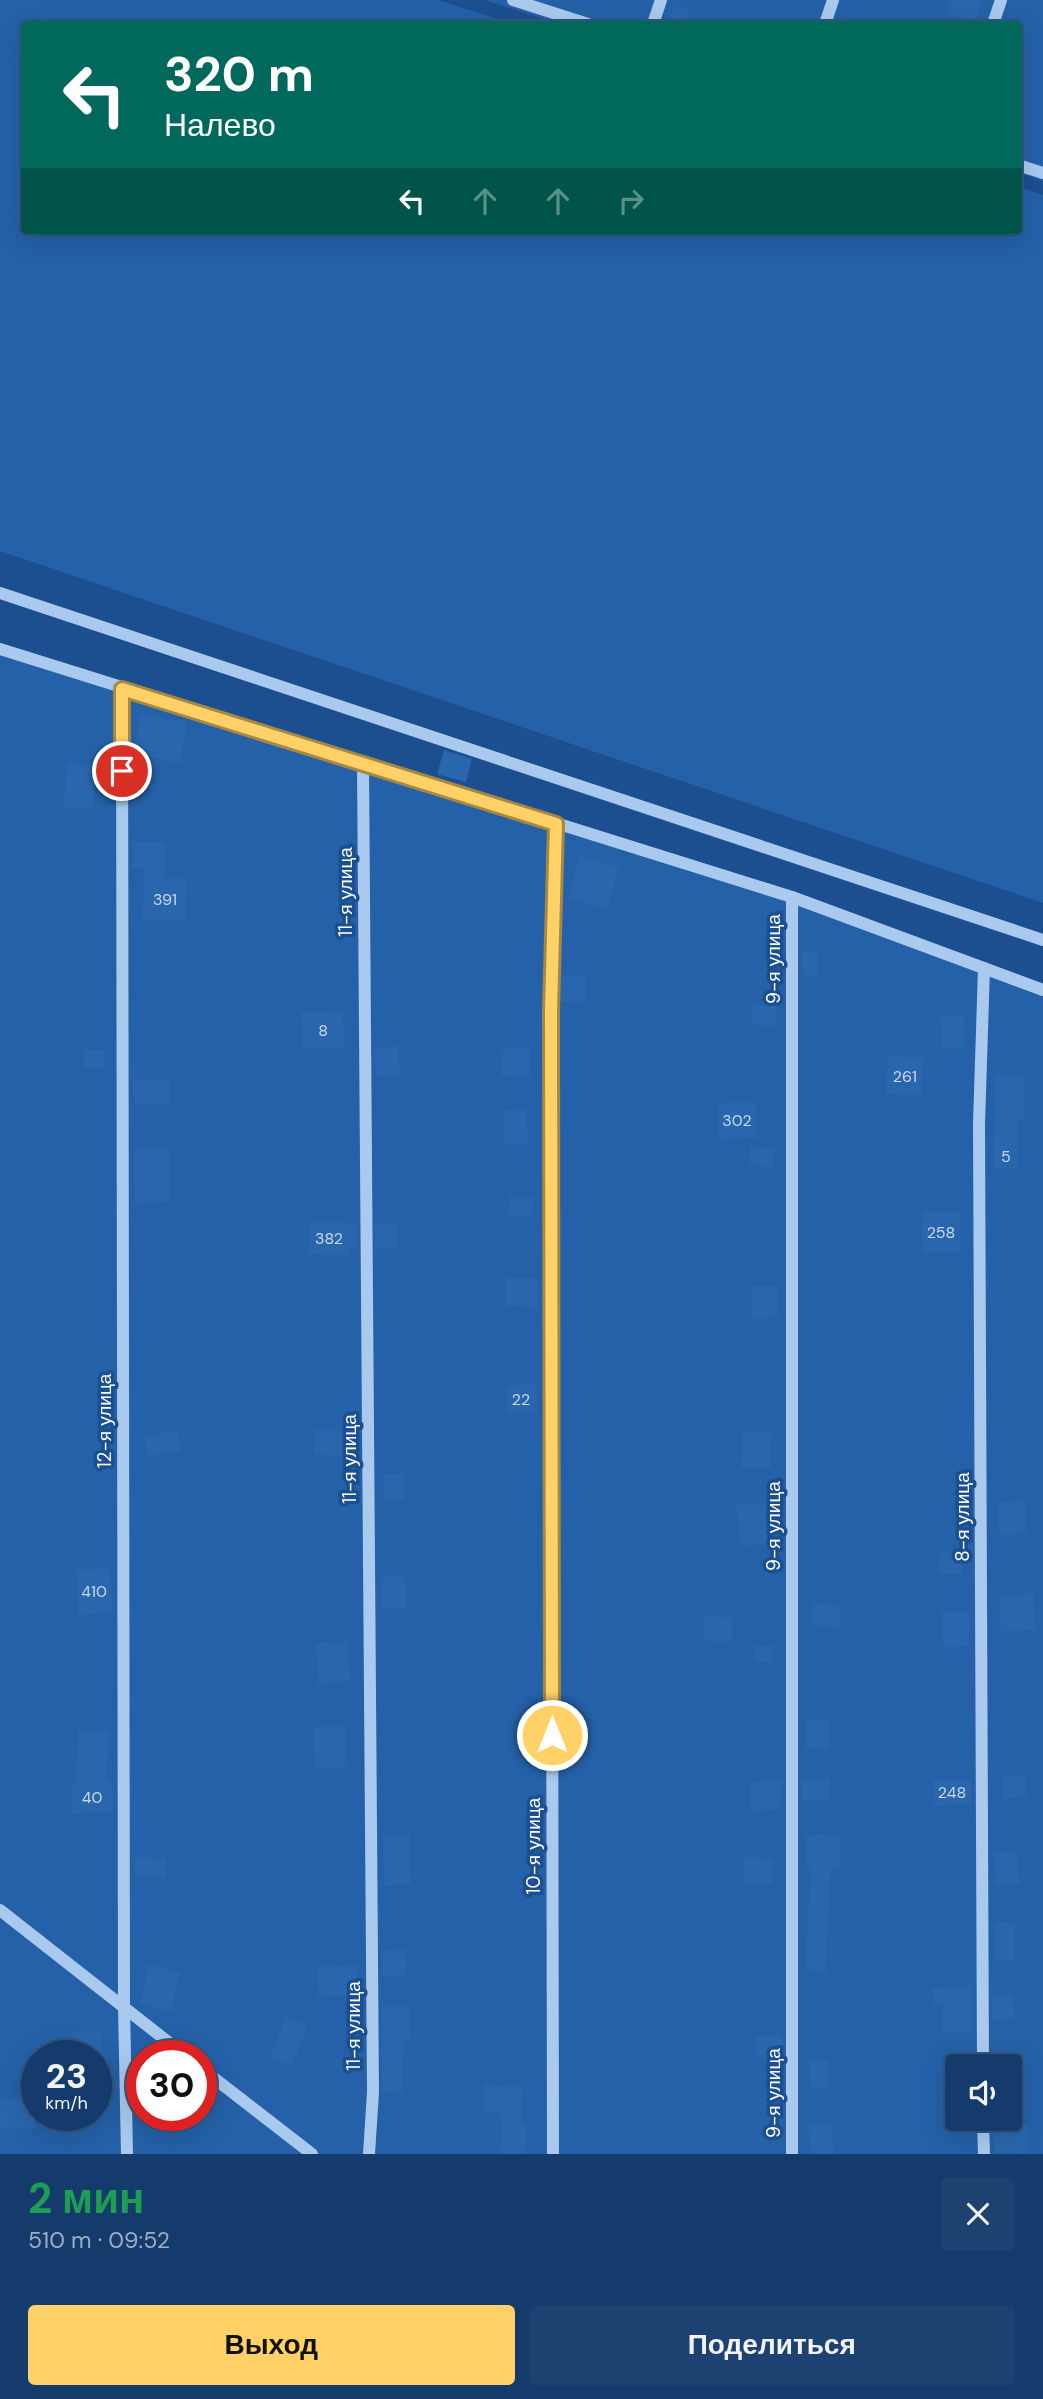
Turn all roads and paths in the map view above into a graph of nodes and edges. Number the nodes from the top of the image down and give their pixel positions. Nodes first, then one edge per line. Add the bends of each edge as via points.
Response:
1 (513, 0) edge
2 (661, 0) edge
3 (833, 0) edge
4 (1001, 0) edge
5 (579, 21) edge
6 (654, 21) edge
7 (826, 21) edge
8 (994, 21) edge
9 (1022, 166) edge
10 (1043, 173) edge
11 (0, 593) edge
12 (0, 649) edge
13 (122, 689) junction
14 (363, 764) junction
15 (556, 824) junction
16 (792, 897) junction
17 (1043, 940) edge
18 (984, 968) junction
19 (1043, 990) edge
20 (0, 1910) edge
21 (124, 2007) junction
22 (166, 2040) edge
23 (983, 2054) edge
24 (217, 2080) edge
25 (983, 2131) edge
26 (127, 2154) edge
27 (312, 2154) edge
28 (369, 2154) edge
29 (553, 2154) edge
30 (792, 2154) edge
31 (984, 2154) edge

1 - 5 street
2 - 6 street
3 - 7 street
4 - 8 street
9 - 10 street
11 - 17 street
12 - 13 street
13 - 14 street
13 - 21 street, 12-я улица
14 - 15 street
14 - 28 street, 11-я улица via 373,2078
15 - 16 street
15 - 29 street, 10-я улица via 551,1010
16 - 18 street
16 - 30 street, 9-я улица
18 - 19 street
18 - 23 street, 8-я улица via 979,1124
20 - 21 street
21 - 22 street
21 - 26 street, 12-я улица
24 - 27 street
25 - 31 street

